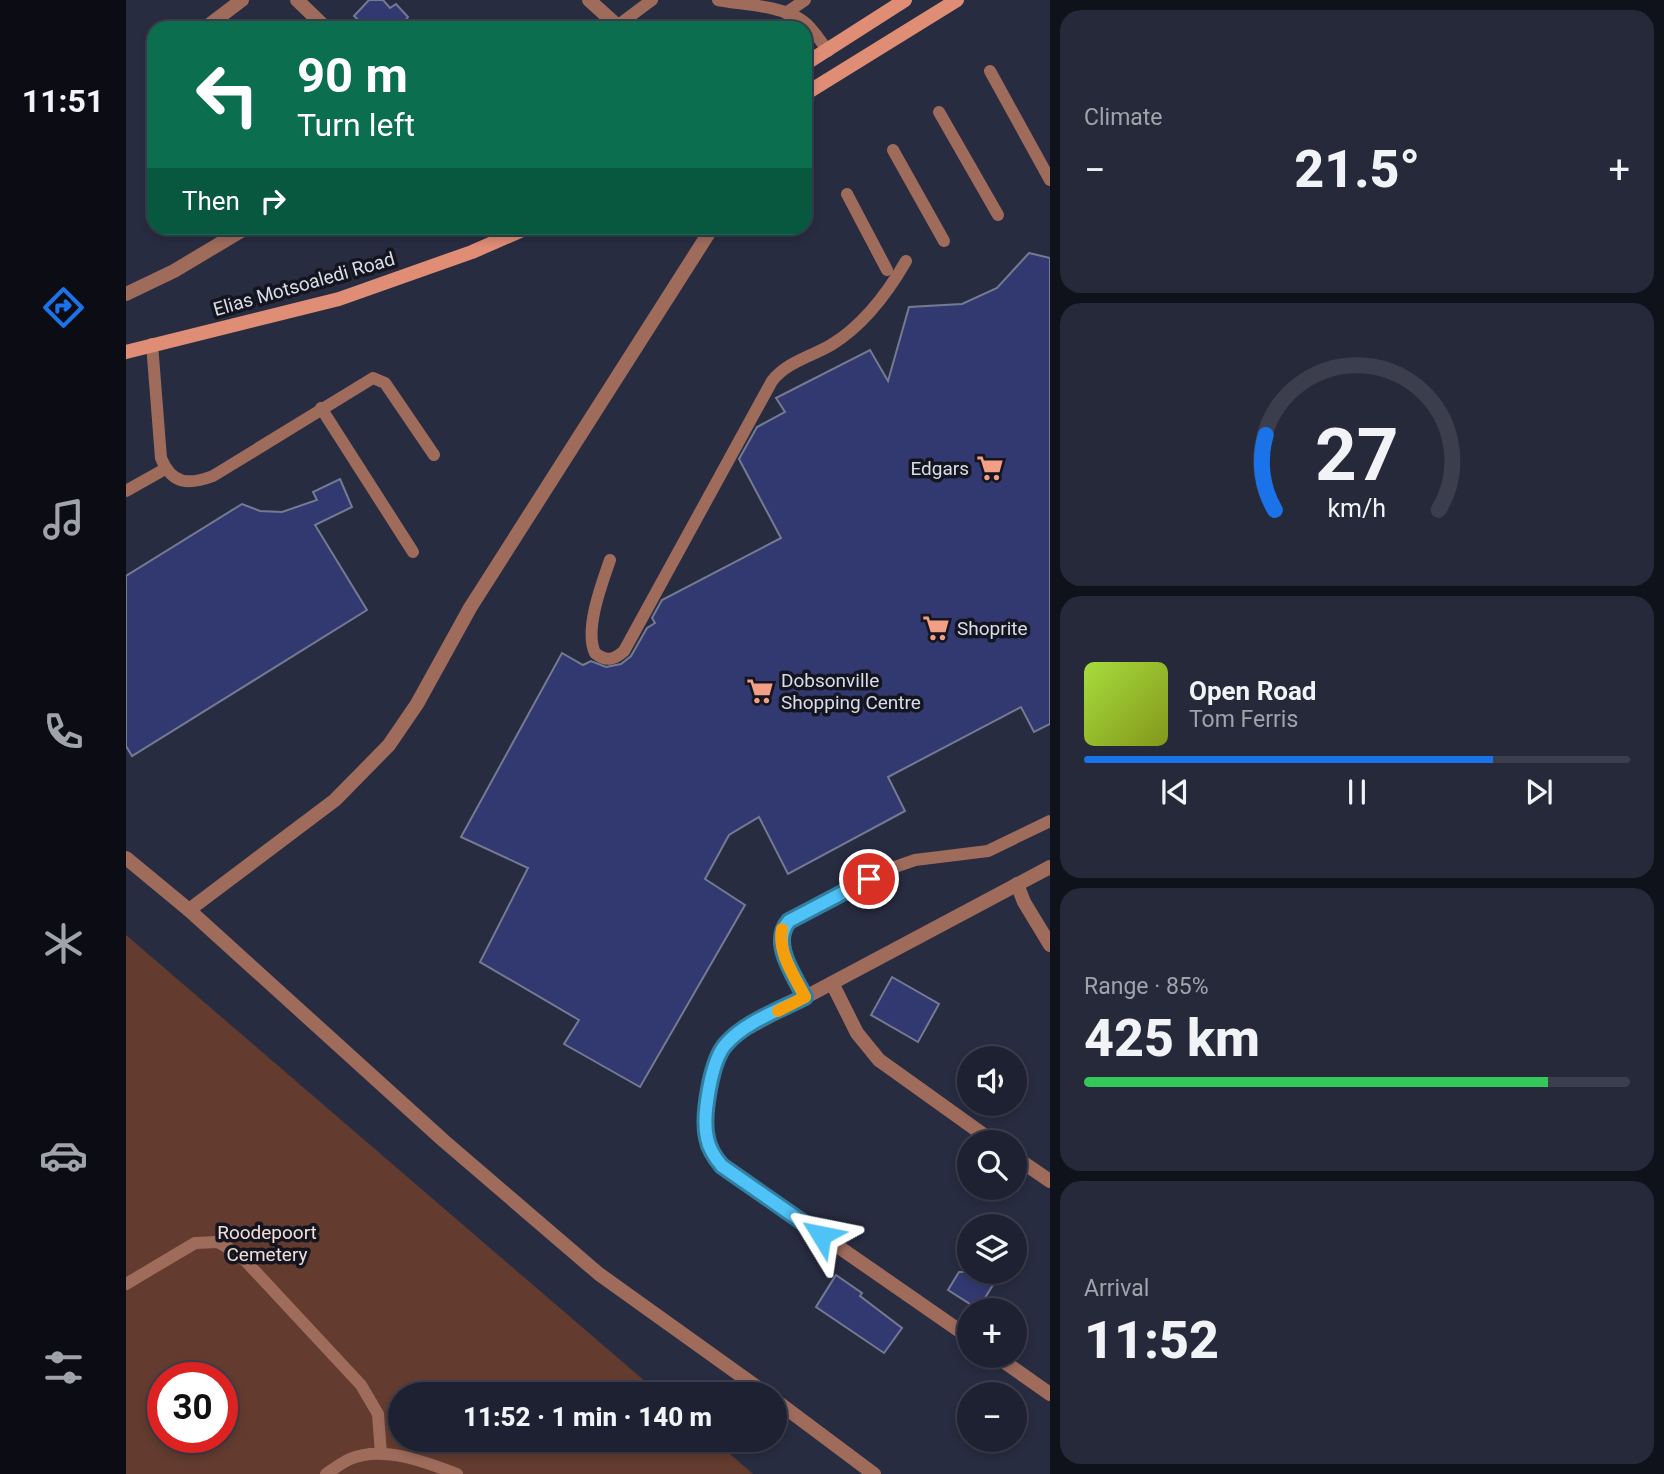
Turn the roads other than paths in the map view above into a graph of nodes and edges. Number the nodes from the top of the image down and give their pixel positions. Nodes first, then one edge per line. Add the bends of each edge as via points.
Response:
1 (242, 0) edge
2 (297, 0) edge
3 (589, 0) edge
4 (652, 0) edge
5 (718, 0) edge
6 (805, 0) edge
7 (957, 0) edge
8 (901, 1) edge
9 (786, 13) junction
10 (214, 21) edge
11 (319, 21) edge
12 (612, 21) edge
13 (623, 21) edge
14 (802, 21) edge
15 (812, 31) edge
16 (828, 51) junction
17 (812, 60) edge
18 (990, 71) dead end
19 (812, 90) edge
20 (939, 112) dead end
21 (893, 150) dead end
22 (1050, 180) edge
23 (847, 194) dead end
24 (998, 215) dead end
25 (234, 235) edge
26 (511, 235) edge
27 (708, 235) edge
28 (944, 241) dead end
29 (906, 261) dead end
30 (887, 270) dead end
31 (126, 294) edge
32 (152, 344) junction
33 (126, 352) edge
34 (321, 408) junction
35 (434, 455) dead end
36 (165, 469) junction
37 (126, 491) edge
38 (413, 552) dead end
39 (611, 560) dead end
40 (1050, 821) edge
41 (126, 858) edge
42 (1050, 867) edge
43 (1017, 884) junction
44 (189, 910) junction
45 (1050, 945) edge
46 (833, 985) junction
47 (805, 997) junction
48 (977, 1130) edge
49 (1027, 1165) edge
50 (1050, 1181) edge
51 (126, 1284) edge
52 (957, 1329) edge
53 (1013, 1368) edge
54 (750, 1382) edge
55 (1050, 1394) edge
56 (787, 1409) edge
57 (381, 1454) junction
58 (326, 1474) edge
59 (457, 1474) edge
60 (874, 1474) edge

1 - 10 street
2 - 11 street
3 - 12 street
4 - 13 lane
5 - 9 lane
6 - 9 lane
7 - 19 main road
8 - 16 main road
9 - 14 lane
15 - 16 lane
16 - 17 main road
18 - 22 lane
20 - 24 lane
21 - 28 lane
23 - 30 lane
25 - 31 street
26 - 32 main road, Elias Motsoaledi Road via 338,299
27 - 44 street via 470,608 418,704 389,745 335,800
29 - 39 lane via 893,284 852,330 786,367 772,381 624,651 606,659 595,653 592,636 598,593
32 - 33 main road, Elias Motsoaledi Road
32 - 36 lane via 158,445
34 - 35 lane via 367,380 378,379
34 - 36 lane via 213,476 185,483
34 - 38 lane
36 - 37 lane
40 - 47 lane via 988,851 915,860 889,869 789,921 780,939
41 - 44 street
42 - 43 street
43 - 45 street
43 - 46 street
44 - 54 street via 599,1274
46 - 47 street
46 - 48 street via 856,1033 879,1060
47 - 52 street via 724,1045 706,1122 712,1151 732,1174
49 - 50 street
51 - 57 lane via 195,1243 218,1242 240,1255 361,1385 378,1414
53 - 55 street
56 - 60 street
57 - 58 lane via 351,1458
57 - 59 lane

